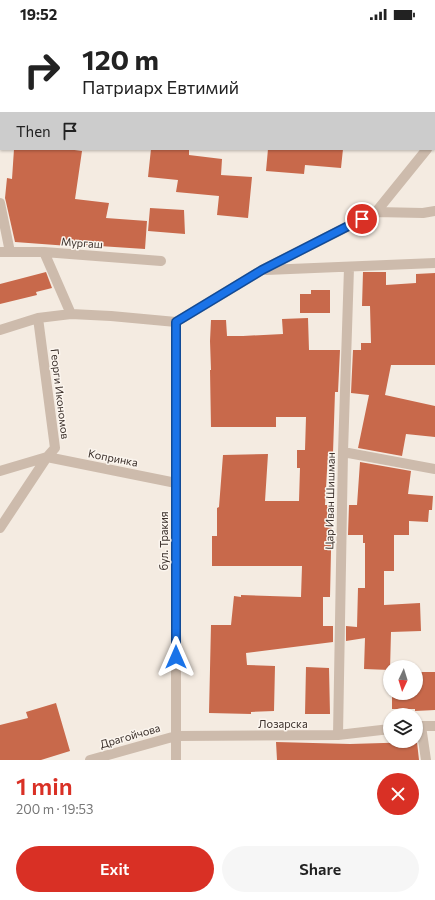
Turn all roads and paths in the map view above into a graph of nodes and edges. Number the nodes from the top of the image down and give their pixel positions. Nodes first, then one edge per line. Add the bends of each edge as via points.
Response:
1 (426, 150) edge
2 (0, 203) edge
3 (435, 211) edge
4 (376, 212) junction
5 (5, 252) edge
6 (44, 252) junction
7 (161, 261) dead end
8 (435, 264) edge
9 (349, 268) junction
10 (262, 270) junction
11 (70, 314) junction
12 (38, 318) junction
13 (176, 322) junction
14 (0, 330) edge
15 (343, 452) junction
16 (47, 457) junction
17 (435, 469) edge
18 (0, 471) edge
19 (176, 483) junction
20 (0, 528) edge
21 (423, 726) edge
22 (435, 726) edge
23 (383, 730) edge
24 (176, 736) junction
25 (338, 736) junction
26 (423, 745) edge
27 (90, 760) edge
28 (176, 760) edge
29 (426, 760) edge

1 - 4 street
2 - 5 street
3 - 4 street
4 - 10 street
5 - 6 street, Мургаш
6 - 7 street, Мургаш
6 - 11 street
8 - 9 street
9 - 10 street
9 - 15 street, Цар Иван Шишман
10 - 13 street
11 - 12 street
11 - 13 street
12 - 14 street
12 - 16 street, Георги Икономов via 55,448
13 - 19 street, бул. Тракия
15 - 17 street
15 - 25 street, Цар Иван Шишман
16 - 18 street, Копринка
16 - 19 street, Копринка
16 - 20 street, Георги Икономов
19 - 24 street, бул. Тракия
21 - 22 street
23 - 25 street, Лозарска
24 - 25 street, Лозарска
24 - 27 street, Драгойчова
24 - 28 street, бул. Тракия
26 - 29 street

